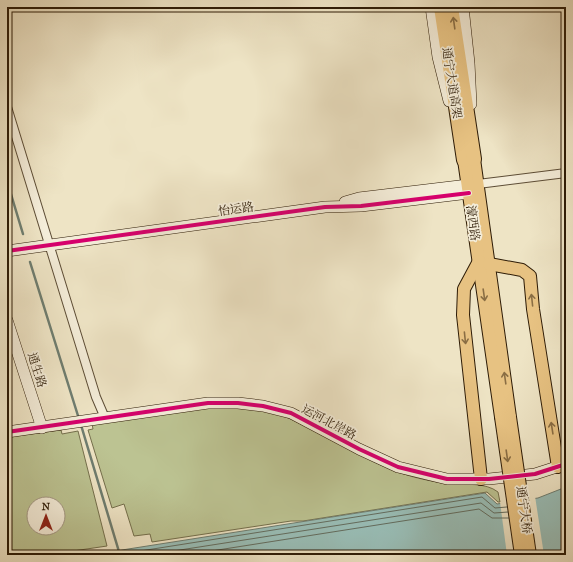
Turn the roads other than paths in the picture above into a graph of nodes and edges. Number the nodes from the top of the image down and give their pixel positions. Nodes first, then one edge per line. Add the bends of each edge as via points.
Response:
1 (431, 7) edge
2 (441, 7) edge
3 (451, 7) edge
4 (463, 7) edge
5 (7, 107) edge
6 (469, 159) junction
7 (566, 173) edge
8 (472, 187) junction
9 (50, 245) junction
10 (7, 251) edge
11 (484, 262) junction
12 (7, 320) edge
13 (506, 417) junction
14 (100, 419) junction
15 (42, 428) junction
16 (7, 432) edge
17 (562, 465) edge
18 (481, 479) junction
19 (521, 555) edge
20 (530, 555) edge

1 - 6 street, 濠西路 via 438,56
2 - 6 highway, 通宁大道高架
6 -> 3 highway, 通宁大道高架
4 - 6 street, 濠西路 via 469,63
5 - 9 street
6 - 8 main road, 濠西路
7 - 8 street
8 - 9 street, 怡运路 via 359,198 325,207
8 - 11 main road, 濠西路
9 - 10 street, 怡运路
9 - 14 street via 96,397
11 - 13 main road, 濠西路
17 -> 11 main road via 533,309 530,276 522,270
11 -> 18 main road via 464,289 463,315
12 - 15 street, 通生路
13 -> 19 main road, 通宁大桥, bridge
13 - 20 main road, 通宁大桥, bridge
14 - 15 street, 运河北岸路
14 - 18 street, 运河北岸路 via 208,404 238,403 263,406 291,413 398,467 447,479
15 - 16 street, 运河北岸路
17 - 18 street, 运河北岸路 via 535,474

